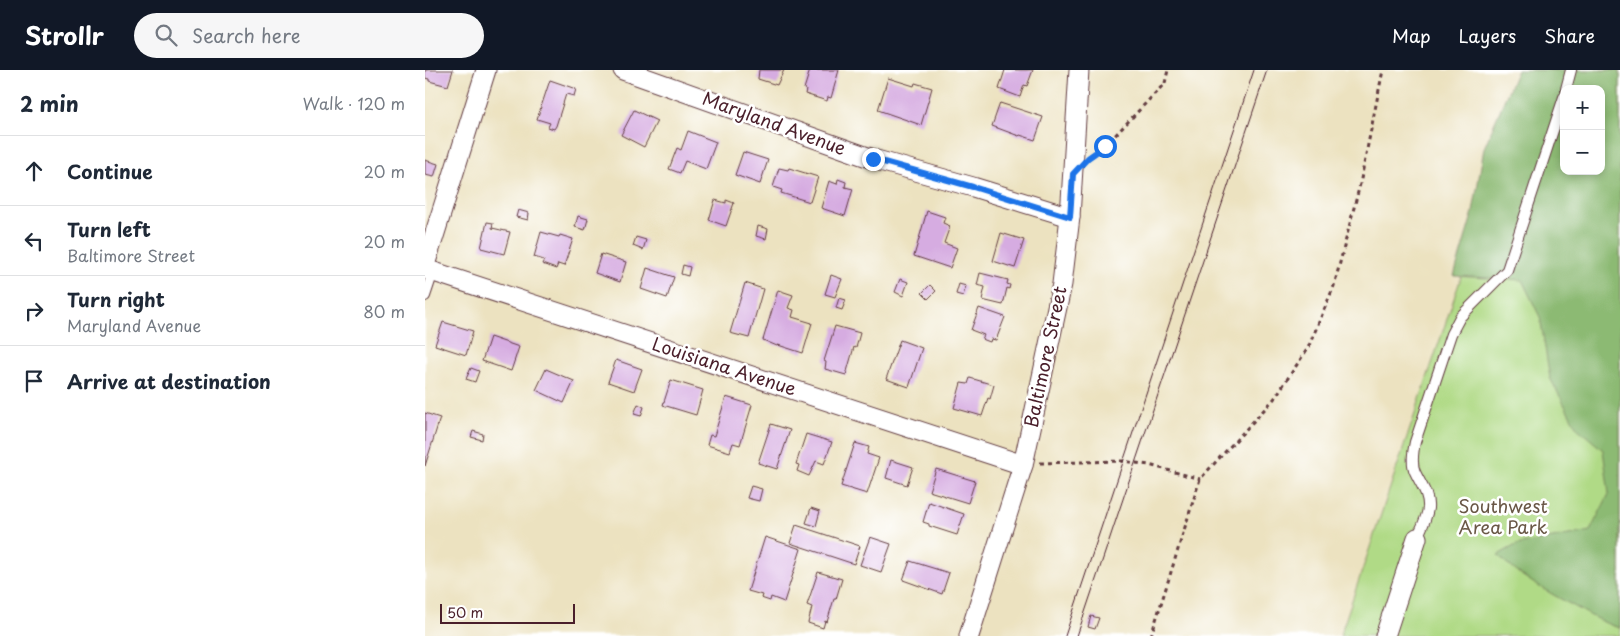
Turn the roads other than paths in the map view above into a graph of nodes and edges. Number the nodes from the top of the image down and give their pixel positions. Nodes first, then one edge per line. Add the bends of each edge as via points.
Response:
1 (486, 70) edge
2 (623, 70) edge
3 (1079, 70) edge
4 (1571, 70) edge
5 (1567, 85) edge
6 (1560, 108) edge
7 (1070, 217) junction
8 (428, 269) edge
9 (425, 296) edge
10 (1023, 465) junction
11 (1417, 538) joint
12 (969, 636) edge
13 (1385, 636) edge

1 - 8 street
2 - 7 street, Maryland Avenue via 873,159
3 - 7 street, Baltimore Street
4 - 5 lane
6 - 11 lane via 1507,270 1460,317 1451,334 1415,442 1413,465 1427,495 1428,509
7 - 10 street, Baltimore Street via 1062,284
8 - 9 lane
8 - 10 street, Louisiana Avenue
10 - 12 street, Baltimore Street
11 - 13 street

